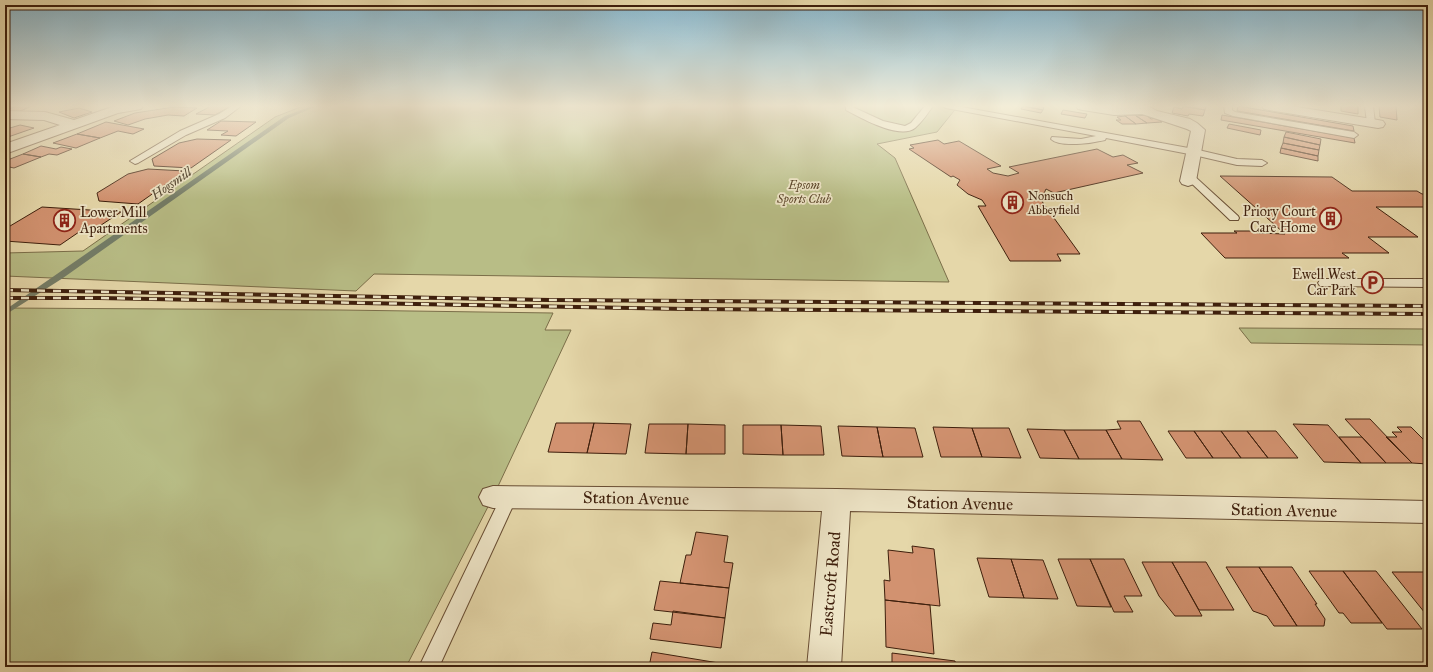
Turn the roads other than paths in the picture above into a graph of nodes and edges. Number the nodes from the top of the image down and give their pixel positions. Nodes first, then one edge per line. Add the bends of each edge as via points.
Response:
1 (37, 137) edge
2 (176, 137) edge
3 (1106, 137) edge
4 (1110, 137) edge
5 (1197, 137) edge
6 (1056, 139) dead end
7 (5, 149) edge
8 (1194, 152) junction
9 (135, 161) dead end
10 (1262, 162) dead end
11 (1189, 178) joint
12 (1234, 218) dead end
13 (1428, 282) edge
14 (1324, 283) dead end
15 (501, 497) joint
16 (837, 500) junction
17 (1428, 512) edge
18 (429, 667) edge
19 (824, 667) edge

1 - 7 street
2 - 9 lane
3 - 6 lane via 1081,142
4 - 8 lane
5 - 8 street
8 - 10 lane via 1237,162
8 - 11 street
11 - 12 lane
13 - 14 lane
15 - 16 street, Station Avenue
15 - 18 lane
16 - 17 street, Station Avenue
16 - 19 street, Eastcroft Road

